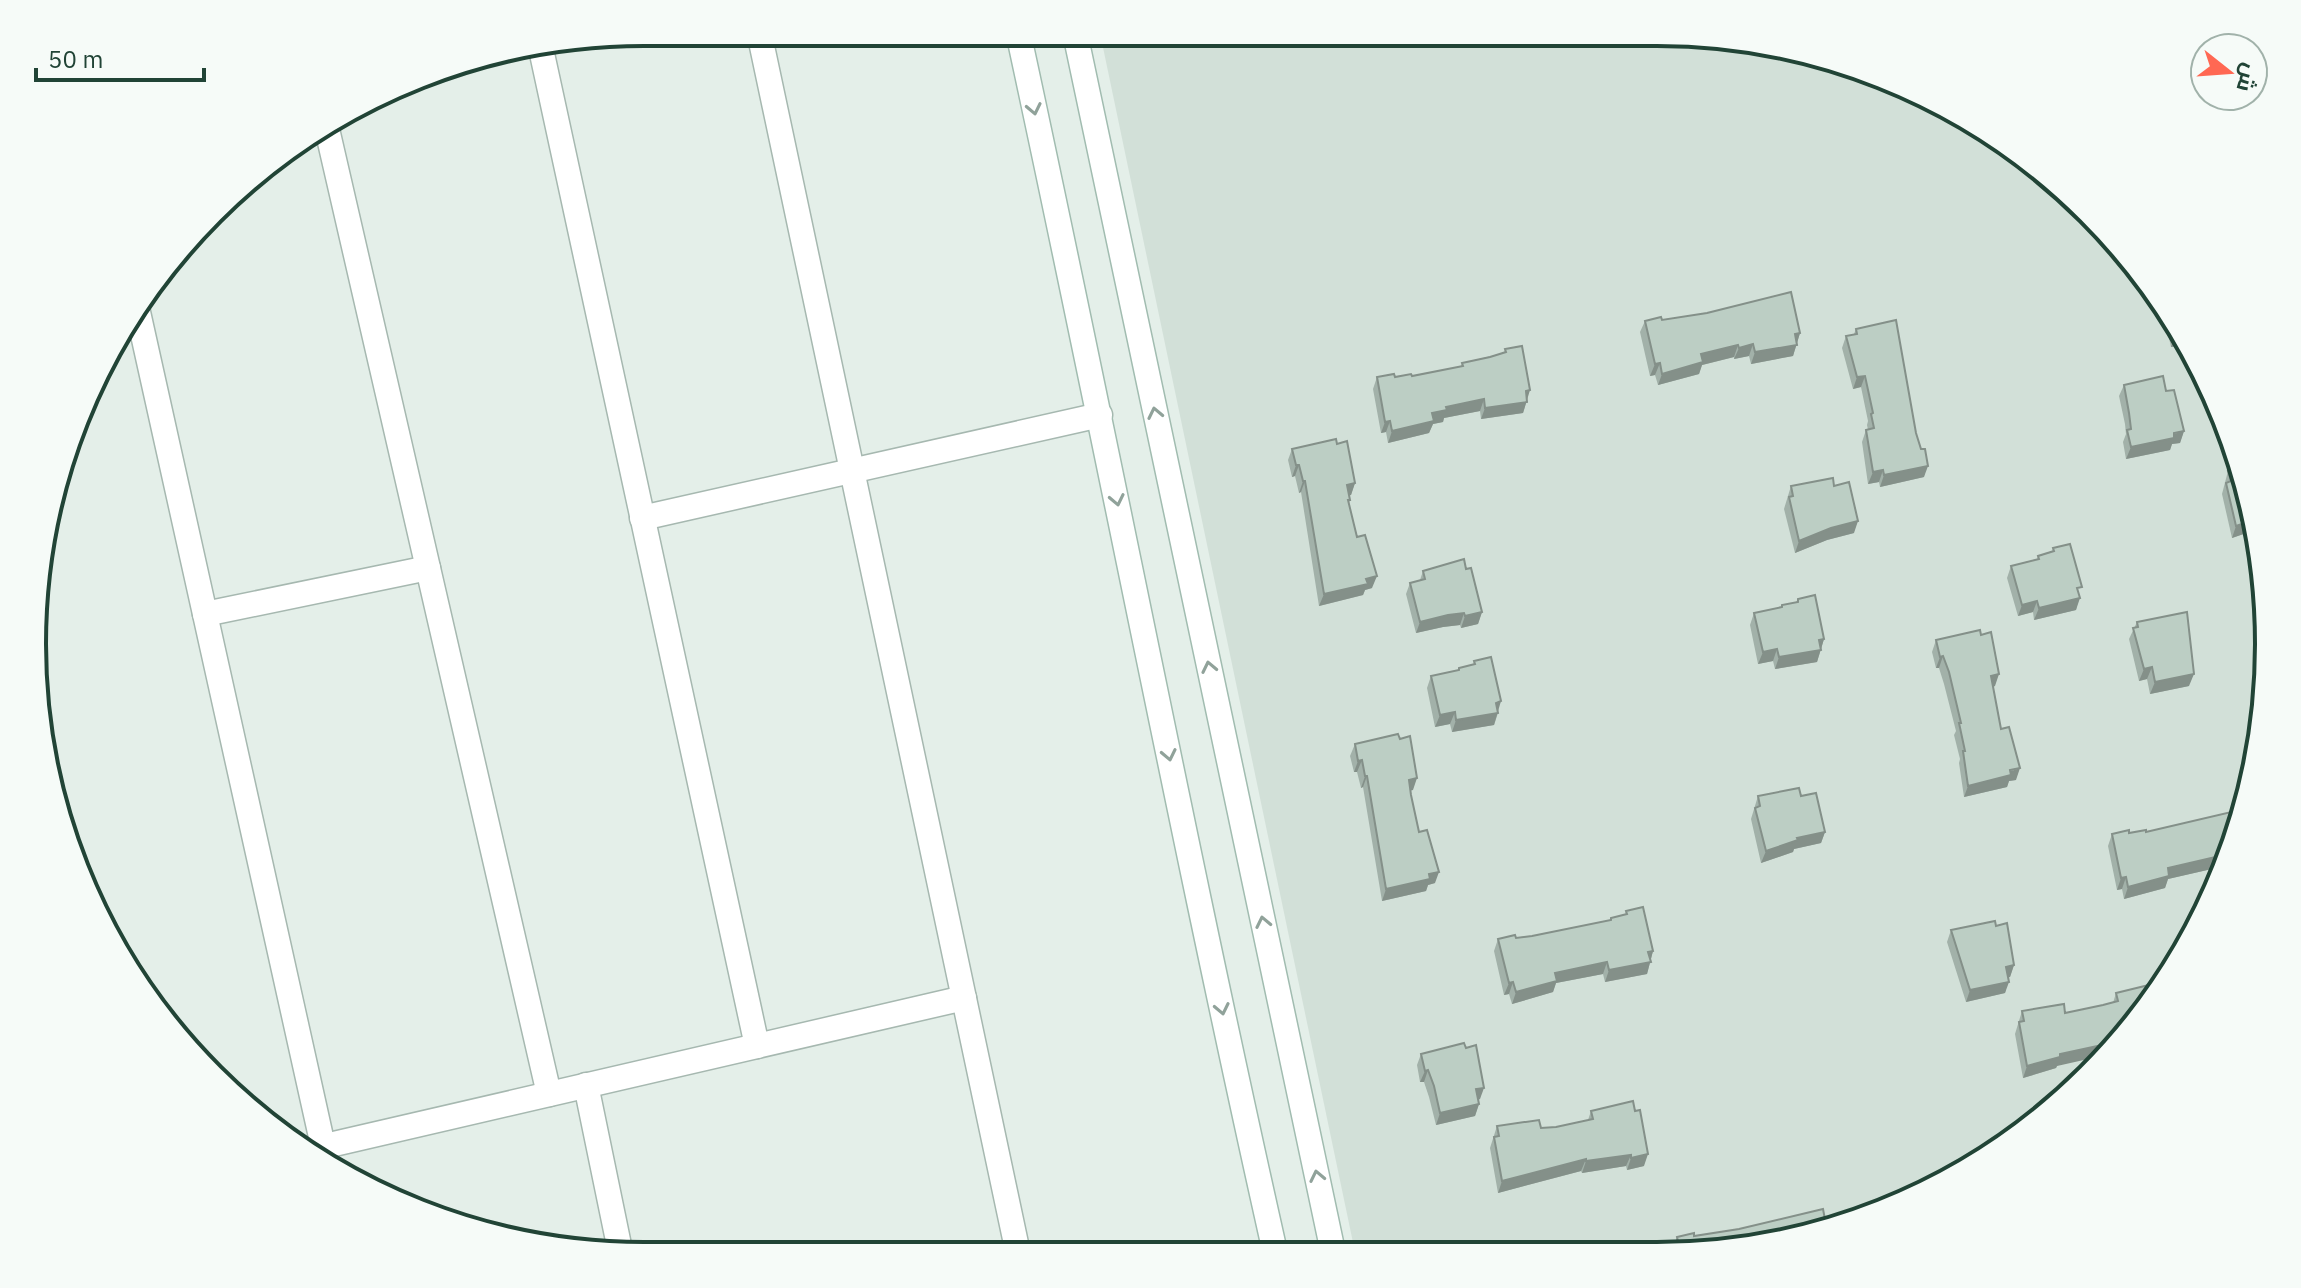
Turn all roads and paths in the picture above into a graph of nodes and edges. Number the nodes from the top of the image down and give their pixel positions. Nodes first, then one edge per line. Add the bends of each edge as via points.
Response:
1 (762, 46) edge
2 (1021, 46) edge
3 (1078, 46) edge
4 (542, 55) edge
5 (329, 136) edge
6 (140, 322) edge
7 (1100, 415) junction
8 (852, 471) junction
9 (642, 518) junction
10 (428, 568) junction
11 (205, 614) junction
12 (964, 998) junction
13 (757, 1046) junction
14 (586, 1085) junction
15 (549, 1094) junction
16 (315, 1143) edge
17 (321, 1147) edge
18 (618, 1241) edge
19 (1016, 1242) edge
20 (1273, 1242) edge
21 (1331, 1242) edge

1 - 8 street
2 -> 7 street
21 -> 3 street
4 - 9 street
5 - 10 street
6 - 11 street
7 - 8 street
7 -> 20 street
8 - 9 street
8 - 12 street
9 - 13 street
10 - 11 street
10 - 15 street
11 - 16 street
12 - 13 street
12 - 19 street
13 - 14 street
14 - 15 street
14 - 18 street
15 - 17 street

